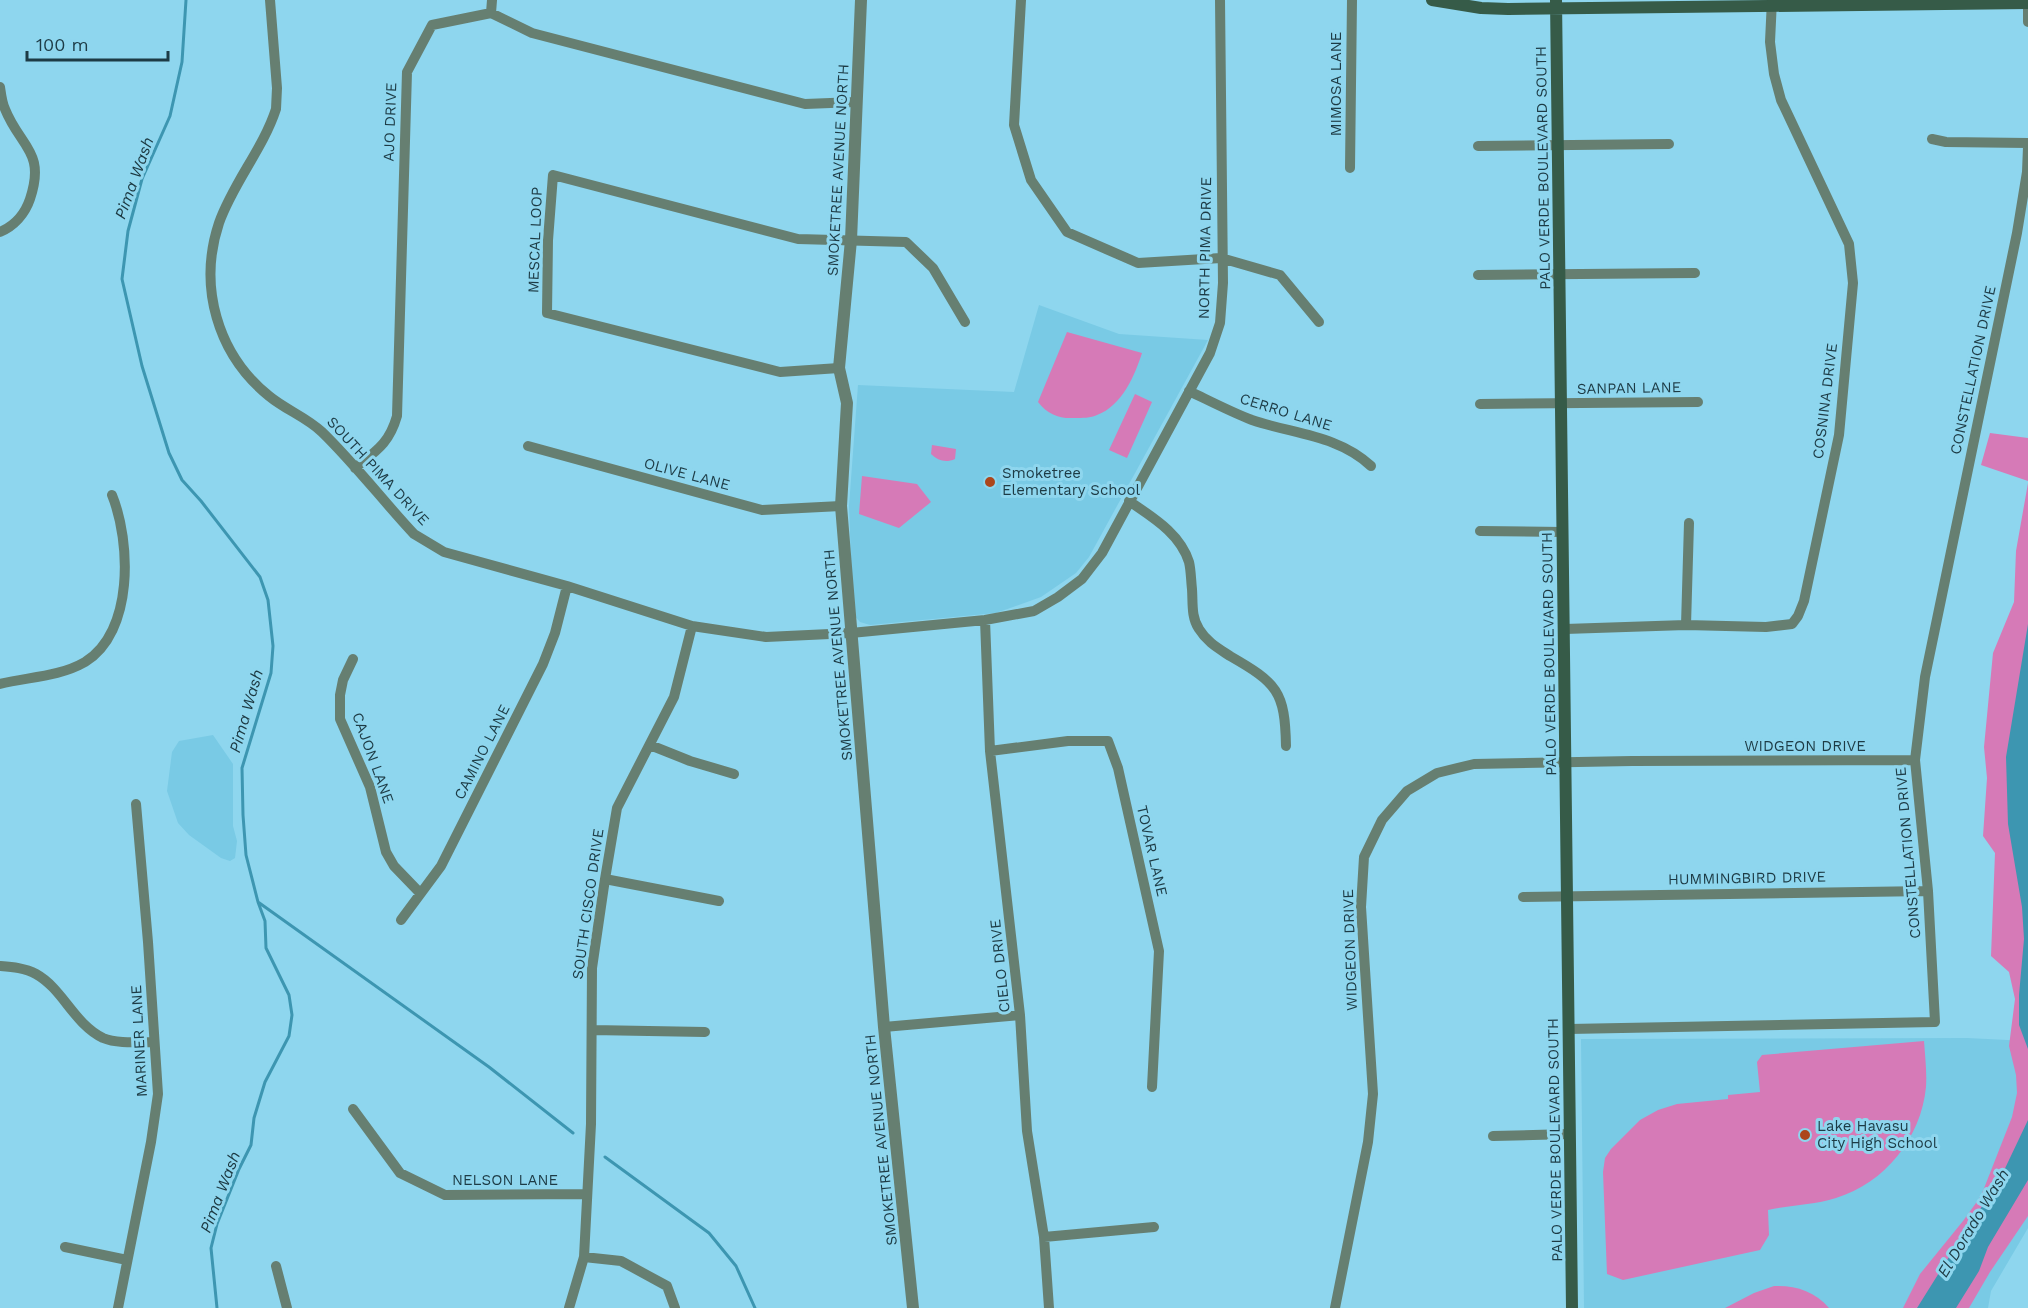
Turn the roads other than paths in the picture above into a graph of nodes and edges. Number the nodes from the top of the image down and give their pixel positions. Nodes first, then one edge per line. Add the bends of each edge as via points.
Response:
1 (270, 0) edge
2 (492, 0) edge
3 (861, 0) edge
4 (1020, 0) edge
5 (1220, 0) edge
6 (1352, 0) edge
7 (1432, 0) edge
8 (1899, 2) edge
9 (2028, 2) edge
10 (1772, 3) edge
11 (1556, 5) edge
12 (491, 13) junction
13 (2028, 22) edge
14 (0, 87) edge
15 (856, 102) junction
16 (1932, 139) dead end
17 (1669, 144) dead end
18 (2028, 145) edge
19 (1478, 146) dead end
20 (1558, 146) junction
21 (1350, 168) dead end
22 (0, 232) edge
23 (851, 240) junction
24 (1221, 258) junction
25 (1695, 273) dead end
26 (1560, 274) junction
27 (1478, 275) dead end
28 (965, 322) dead end
29 (1319, 322) dead end
30 (839, 368) junction
31 (1189, 391) junction
32 (1698, 402) dead end
33 (1480, 404) dead end
34 (1561, 404) junction
35 (528, 446) dead end
36 (1371, 466) dead end
37 (355, 468) junction
38 (112, 495) dead end
39 (1129, 501) junction
40 (841, 506) junction
41 (1689, 523) dead end
42 (1480, 531) dead end
43 (1563, 532) junction
44 (567, 586) junction
45 (985, 620) junction
46 (1686, 625) junction
47 (692, 626) junction
48 (1565, 628) junction
49 (851, 633) junction
50 (353, 659) dead end
51 (0, 684) edge
52 (650, 745) junction
53 (1286, 746) dead end
54 (990, 751) junction
55 (1915, 760) junction
56 (1565, 762) junction
57 (734, 774) dead end
58 (136, 804) dead end
59 (605, 879) junction
60 (1928, 891) junction
61 (420, 893) junction
62 (1568, 896) junction
63 (1523, 897) dead end
64 (719, 901) dead end
65 (401, 920) dead end
66 (0, 966) edge
67 (1020, 1015) junction
68 (884, 1027) junction
69 (1569, 1029) junction
70 (592, 1030) junction
71 (705, 1032) dead end
72 (153, 1042) junction
73 (1152, 1087) dead end
74 (353, 1109) dead end
75 (1570, 1134) junction
76 (1493, 1136) dead end
77 (587, 1194) junction
78 (1154, 1227) dead end
79 (1044, 1237) junction
80 (65, 1247) dead end
81 (584, 1257) junction
82 (127, 1260) junction
83 (276, 1266) dead end
84 (118, 1308) edge
85 (287, 1308) edge
86 (569, 1308) edge
87 (675, 1308) edge
88 (914, 1308) edge
89 (1049, 1308) edge
90 (1335, 1308) edge
91 (1572, 1308) edge

1 - 37 street, SOUTH PIMA DRIVE via 278,99 220,222 210,273 212,303 220,330 253,381 272,399 314,426
2 - 12 street
3 - 15 street, SMOKETREE AVENUE NORTH
4 - 24 street via 1014,125 1031,180 1067,231 1138,263
5 - 24 street, NORTH PIMA DRIVE
6 - 21 street, MIMOSA LANE
7 - 11 main road via 1482,8
8 - 9 main road
8 - 10 main road
9 - 13 street
10 - 11 main road
10 - 46 street, COSNINA DRIVE via 1770,42 1781,100 1849,244 1853,283 1839,435 1804,601 1792,624
11 - 20 main road, PALO VERDE BOULEVARD SOUTH
12 - 15 street via 532,33 805,104
12 - 37 street, AJO DRIVE via 432,25 407,72 397,416 392,434
14 - 22 street via 5,109 33,156 36,175 25,211
15 - 23 street, SMOKETREE AVENUE NORTH
16 - 18 street
17 - 20 street
18 - 55 street, CONSTELLATION DRIVE via 2017,233 1925,677
19 - 20 street
20 - 26 main road, PALO VERDE BOULEVARD SOUTH
23 - 28 street via 906,242 933,268
23 - 30 street, SMOKETREE AVENUE NORTH
23 - 30 street, MESCAL LOOP via 798,239 553,175 547,314 780,372
24 - 29 street via 1280,275
24 - 31 street, NORTH PIMA DRIVE via 1223,299 1218,334
25 - 26 street
26 - 27 street
26 - 34 main road, PALO VERDE BOULEVARD SOUTH
30 - 40 street, SMOKETREE AVENUE NORTH via 847,403
31 - 36 street, CERRO LANE via 1252,420 1328,440 1349,449
31 - 39 street, NORTH PIMA DRIVE
32 - 34 street, SANPAN LANE
33 - 34 street, SANPAN LANE
34 - 43 main road, PALO VERDE BOULEVARD SOUTH
35 - 40 street, OLIVE LANE via 762,510
37 - 44 street, SOUTH PIMA DRIVE via 414,534 428,544 444,552
38 - 51 street via 118,509 124,576 121,607 113,631 97,652 75,666
39 - 45 street, NORTH PIMA DRIVE via 1102,553 1082,579 1034,611
39 - 53 street via 1167,529 1183,550 1190,563 1192,610 1197,627 1208,641 1274,687 1283,704
40 - 49 street, SMOKETREE AVENUE NORTH
41 - 46 street
42 - 43 street
43 - 48 main road, PALO VERDE BOULEVARD SOUTH
44 - 47 street, SOUTH PIMA DRIVE
44 - 61 street, CAMINO LANE via 543,664 447,856
45 - 49 street, NORTH PIMA DRIVE
45 - 54 street, CIELO DRIVE
46 - 48 street, COSNINA DRIVE
47 - 49 street, SOUTH PIMA DRIVE via 766,637
47 - 52 street, SOUTH CISCO DRIVE via 674,697
48 - 56 main road, PALO VERDE BOULEVARD SOUTH
49 - 68 street, SMOKETREE AVENUE NORTH
50 - 61 street, CAJON LANE via 340,695 340,719 370,787 386,852
52 - 57 street
52 - 59 street, SOUTH CISCO DRIVE via 617,808
54 - 67 street, CIELO DRIVE
54 - 73 street, TOVAR LANE via 1068,741 1108,741 1118,768 1159,951
55 - 56 street, WIDGEON DRIVE
55 - 60 street, CONSTELLATION DRIVE
56 - 62 main road, PALO VERDE BOULEVARD SOUTH
56 - 90 street, WIDGEON DRIVE via 1474,764 1437,773 1407,791 1382,820 1364,857 1360,907 1373,1094 1368,1142
58 - 72 street, MARINER LANE
59 - 64 street
59 - 70 street, SOUTH CISCO DRIVE via 592,968
60 - 62 street, HUMMINGBIRD DRIVE
60 - 69 street, CONSTELLATION DRIVE via 1935,1022
61 - 65 street, CAMINO LANE
62 - 63 street, HUMMINGBIRD DRIVE
62 - 69 main road, PALO VERDE BOULEVARD SOUTH
66 - 72 street via 36,974 102,1037
67 - 68 street
67 - 79 street, CIELO DRIVE via 1027,1131
68 - 88 street, SMOKETREE AVENUE NORTH
69 - 75 main road, PALO VERDE BOULEVARD SOUTH
70 - 71 street
70 - 77 street, SOUTH CISCO DRIVE
72 - 82 street, MARINER LANE via 156,1112
74 - 77 street, NELSON LANE via 400,1173 445,1195
75 - 76 street
75 - 91 main road, PALO VERDE BOULEVARD SOUTH
77 - 81 street, SOUTH CISCO DRIVE
78 - 79 street
79 - 89 street, CIELO DRIVE
80 - 82 street
81 - 86 street, SOUTH CISCO DRIVE
81 - 87 street via 621,1261 667,1286
82 - 84 street, MARINER LANE
83 - 85 street

